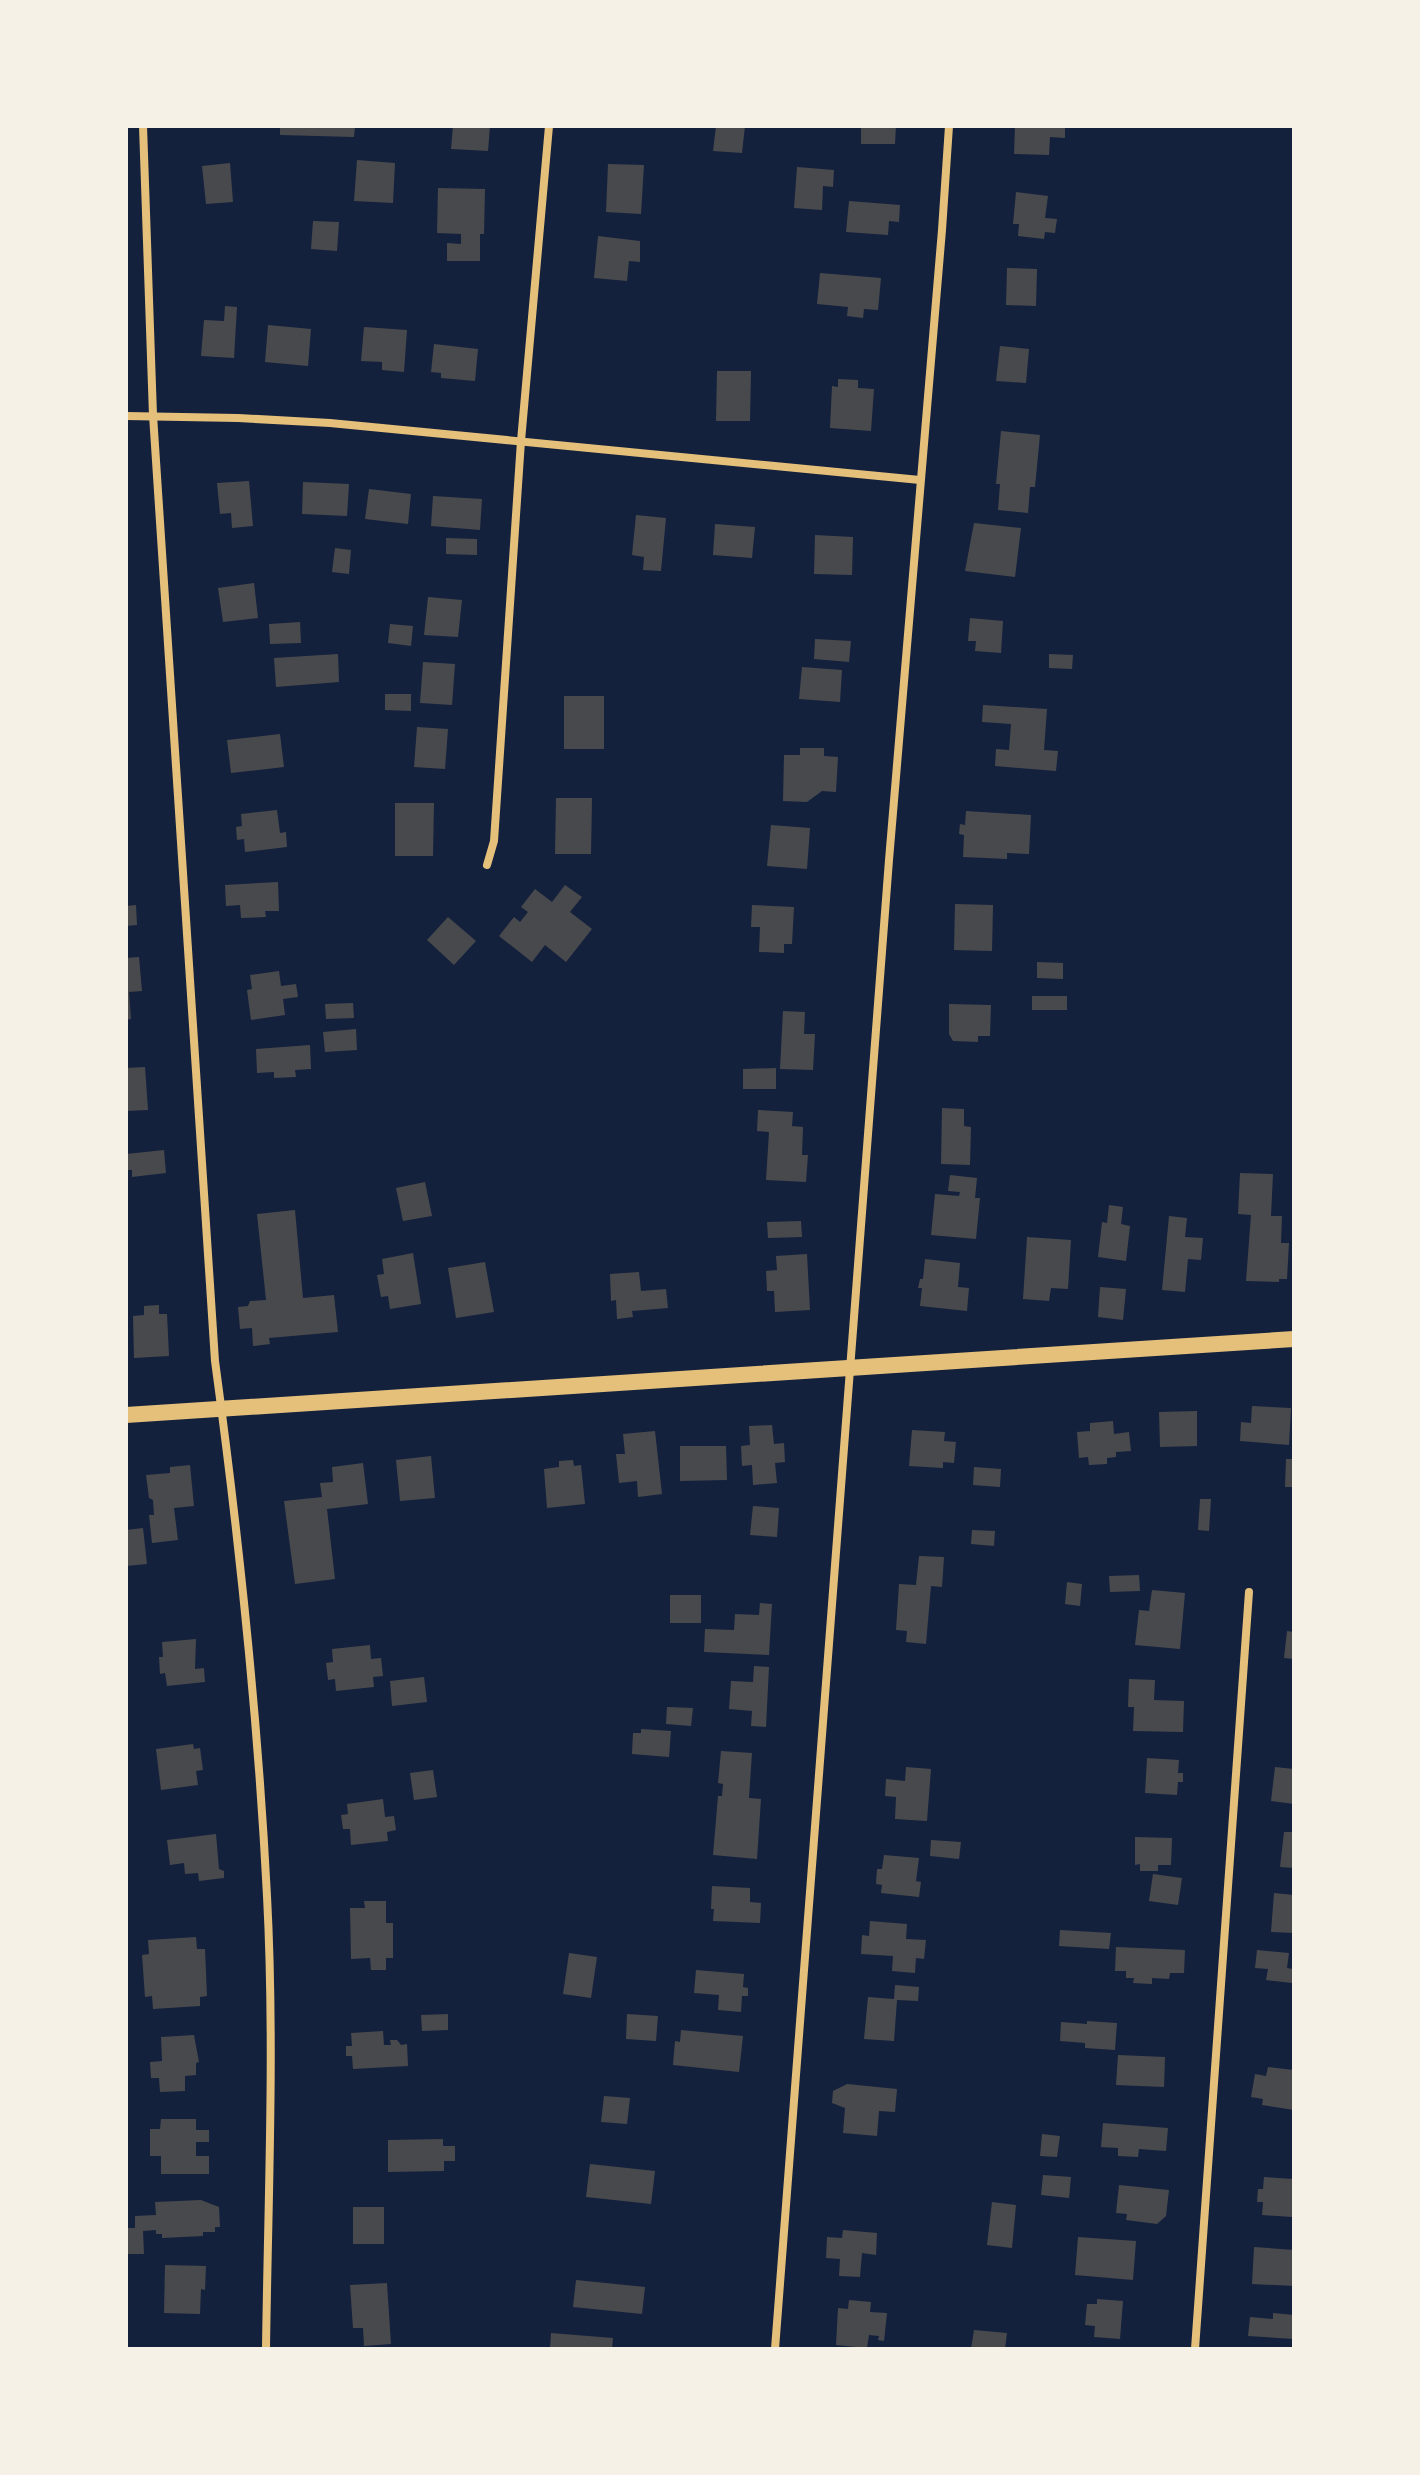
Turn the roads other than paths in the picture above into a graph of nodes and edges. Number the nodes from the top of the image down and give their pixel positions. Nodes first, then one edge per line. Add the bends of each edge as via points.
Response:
1 (143, 126) edge
2 (549, 126) edge
3 (949, 126) edge
4 (153, 415) junction
5 (126, 416) edge
6 (521, 441) junction
7 (920, 480) junction
8 (487, 865) dead end
9 (1294, 1339) edge
10 (851, 1367) junction
11 (222, 1409) junction
12 (126, 1415) edge
13 (1249, 1592) dead end
14 (266, 2349) edge
15 (775, 2349) edge
16 (1195, 2349) edge

1 - 4 street
2 - 6 street
3 - 7 street
4 - 5 street
4 - 6 street via 330,423
4 - 11 street
6 - 7 street
6 - 8 street via 494,841
7 - 10 street
9 - 10 main road
10 - 11 main road
10 - 15 street
11 - 12 main road
11 - 14 street via 267,1896 271,2027
13 - 16 street

